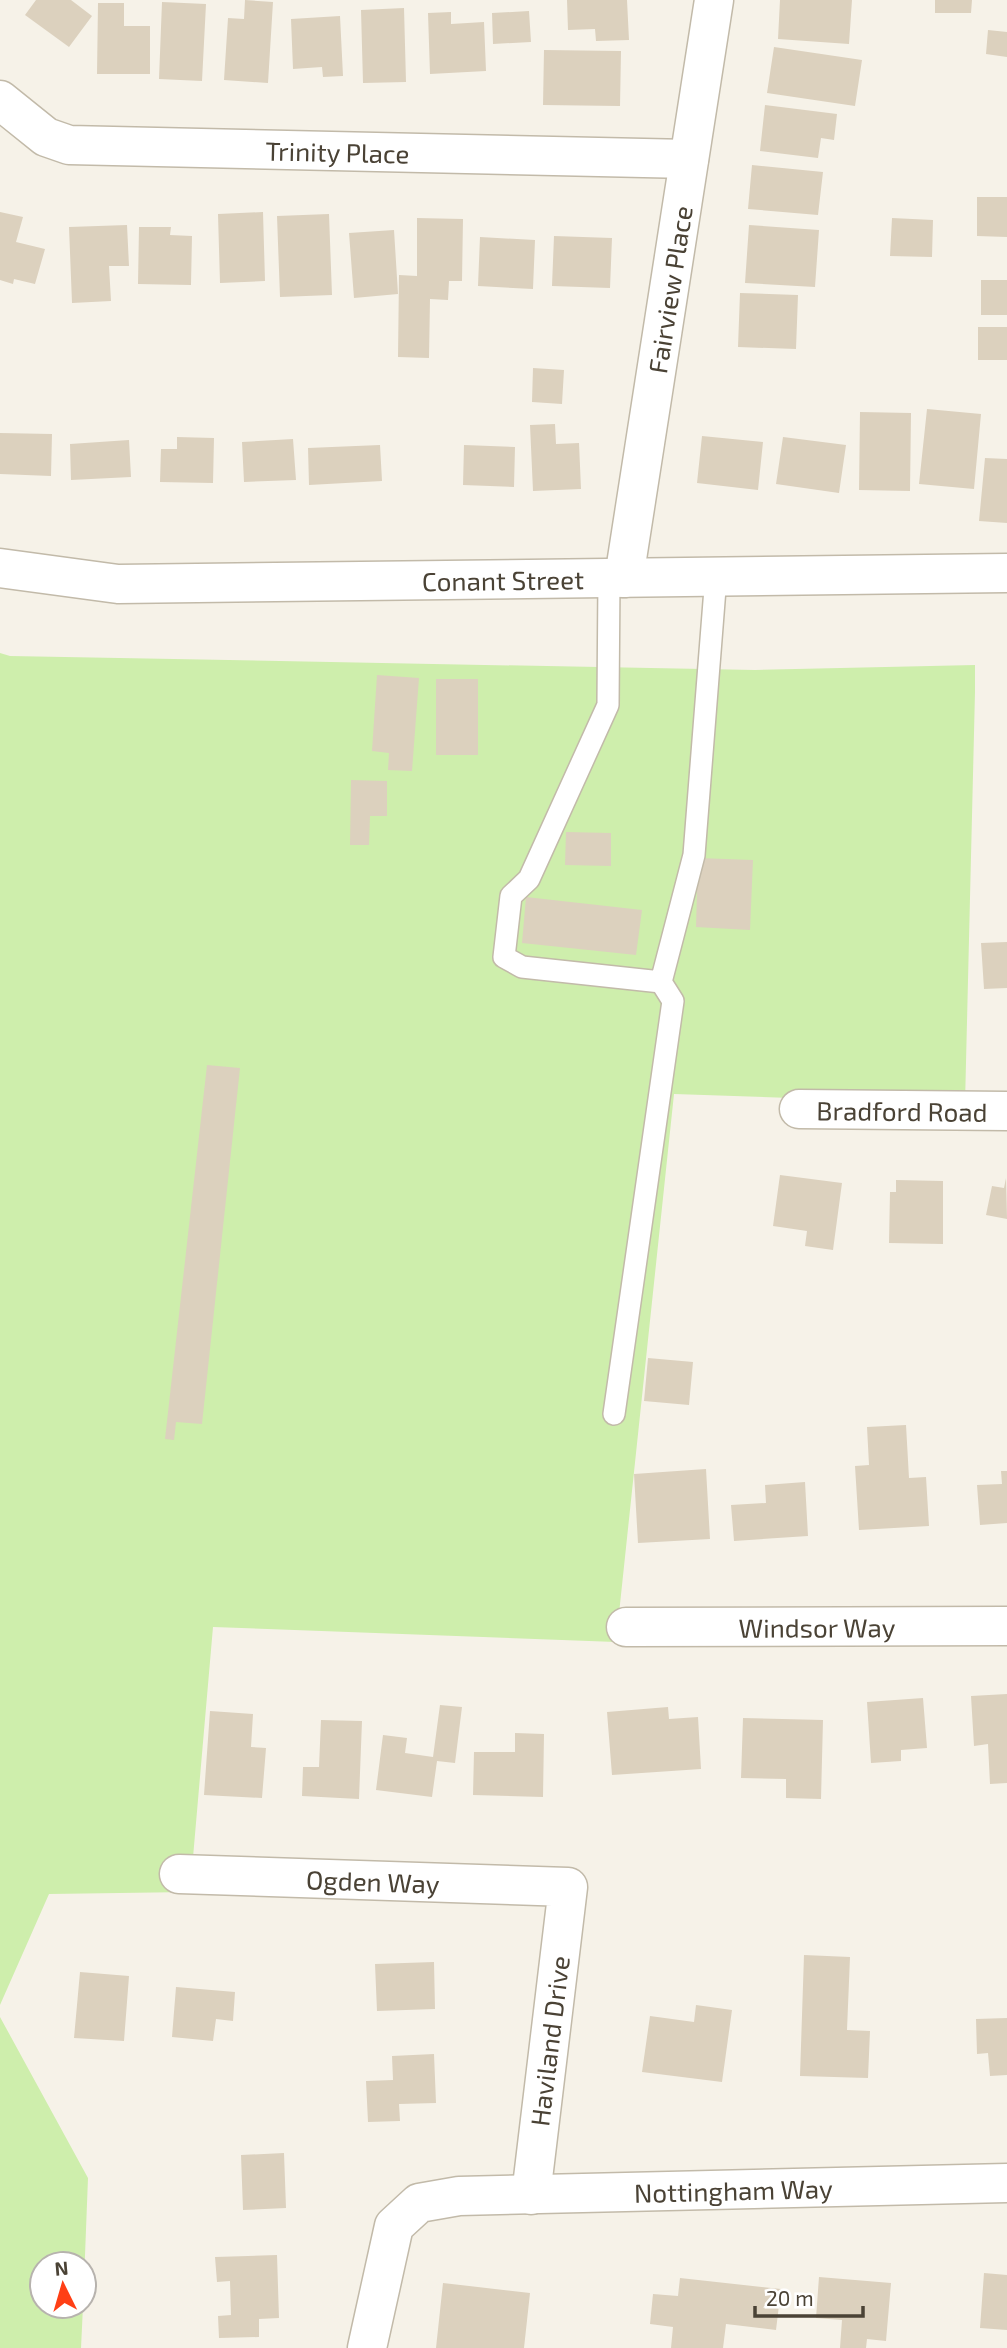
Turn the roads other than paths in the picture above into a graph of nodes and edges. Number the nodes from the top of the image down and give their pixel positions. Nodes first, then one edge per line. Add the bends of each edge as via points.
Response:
1 (714, 0) edge
2 (0, 100) edge
3 (689, 159) junction
4 (0, 568) edge
5 (1007, 573) edge
6 (716, 576) junction
7 (616, 578) junction
8 (661, 982) junction
9 (799, 1108) dead end
10 (1007, 1111) edge
11 (614, 1415) dead end
12 (1007, 1626) edge
13 (626, 1627) dead end
14 (179, 1874) dead end
15 (568, 1887) joint
16 (1007, 2183) edge
17 (531, 2195) junction
18 (367, 2348) edge

1 - 3 street, Fairview Place
2 - 3 street, Trinity Place via 46,136 69,145
3 - 7 street, Fairview Place
4 - 7 street, Conant Street via 118,584
5 - 6 street, Conant Street
6 - 7 street, Conant Street
6 - 8 lane via 694,855
7 - 8 lane via 608,705 529,879 511,896 504,957 522,967
8 - 11 lane via 673,1001
9 - 10 street, Bradford Road
12 - 13 street, Windsor Way
14 - 15 street, Ogden Way
15 - 17 street, Haviland Drive
16 - 17 street, Nottingham Way
17 - 18 street, Nottingham Way via 459,2196 419,2203 394,2226

